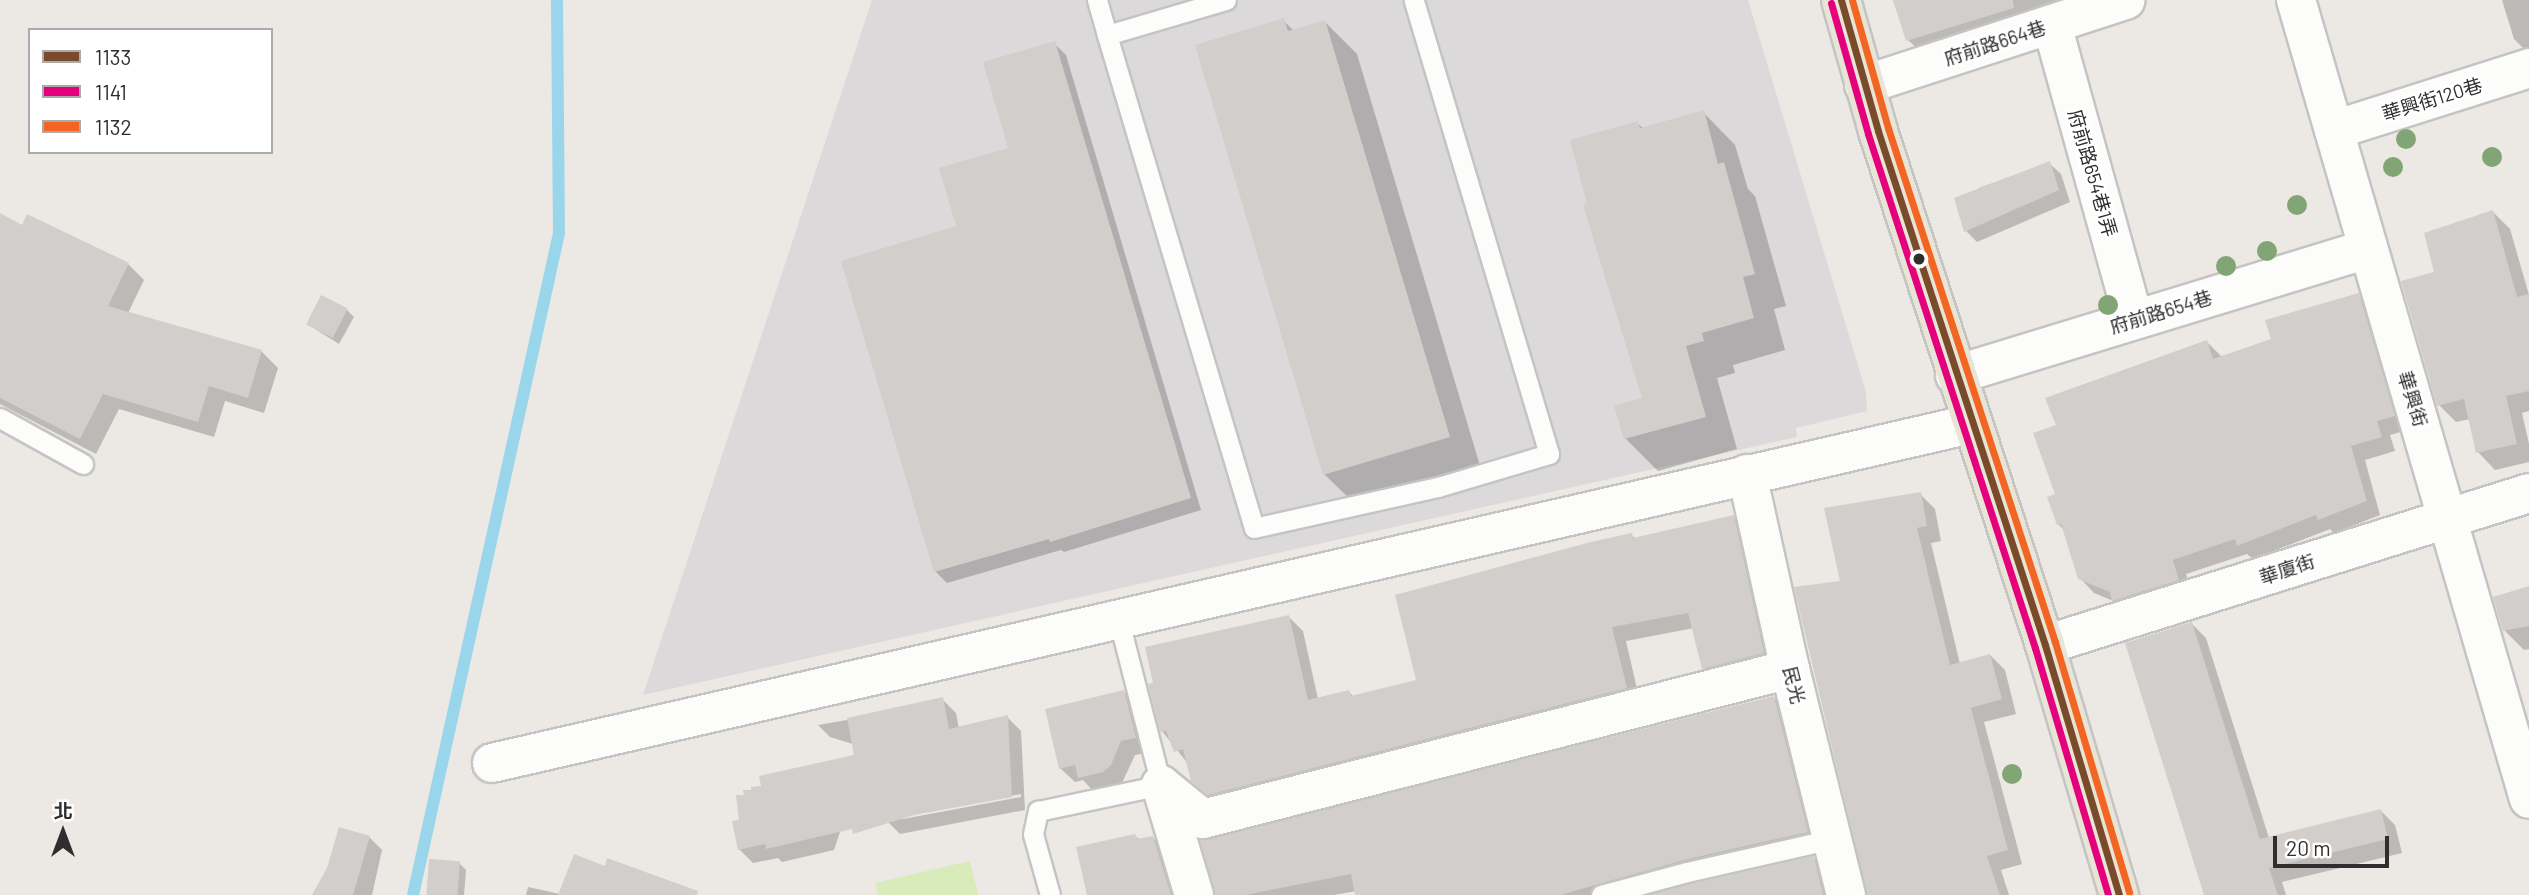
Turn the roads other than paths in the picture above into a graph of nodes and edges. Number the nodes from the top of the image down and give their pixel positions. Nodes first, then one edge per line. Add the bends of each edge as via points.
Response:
1 (1097, 0) edge
2 (1226, 0) edge
3 (1414, 0) edge
4 (1841, 0) edge
5 (2126, 0) edge
6 (2295, 0) edge
7 (2052, 25) junction
8 (1107, 35) junction
9 (2529, 68) edge
10 (1864, 85) junction
11 (2334, 130) junction
12 (2366, 249) junction
13 (2134, 320) junction
14 (1955, 375) junction
15 (0, 418) edge
16 (1971, 424) junction
17 (83, 464) dead end
18 (1747, 474) junction
19 (2529, 493) edge
20 (2448, 518) junction
21 (1118, 617) junction
22 (2045, 645) junction
23 (1790, 669) junction
24 (492, 763) dead end
25 (1161, 785) junction
26 (2529, 799) edge
27 (1832, 839) junction
28 (1050, 895) edge
29 (1194, 895) edge
30 (1601, 895) edge
31 (1846, 895) edge
32 (2119, 895) edge

1 - 8 lane
2 - 8 lane
3 - 8 lane via 1549,454 1438,486 1254,527
4 - 10 main road
5 - 7 street, 府前路664巷
6 - 11 street, 華興街
7 - 10 street, 府前路664巷
7 - 13 street, 府前路654巷1弄
9 - 11 street, 華興街120巷
10 - 14 main road
11 - 12 street, 華興街
12 - 13 street, 府前路654巷
12 - 20 street, 華興街
13 - 14 street, 府前路654巷
14 - 16 main road
15 - 17 lane
16 - 18 street
16 - 22 main road
18 - 21 street
18 - 23 street, 民光
19 - 20 street, 華廈街
20 - 22 street, 華廈街
20 - 26 street, 華興街
21 - 24 street
21 - 25 lane
22 - 32 main road
23 - 25 street via 1203,819
23 - 27 street, 民光
25 - 28 lane via 1038,811 1033,834
25 - 29 street
27 - 30 lane
27 - 31 street, 民光

